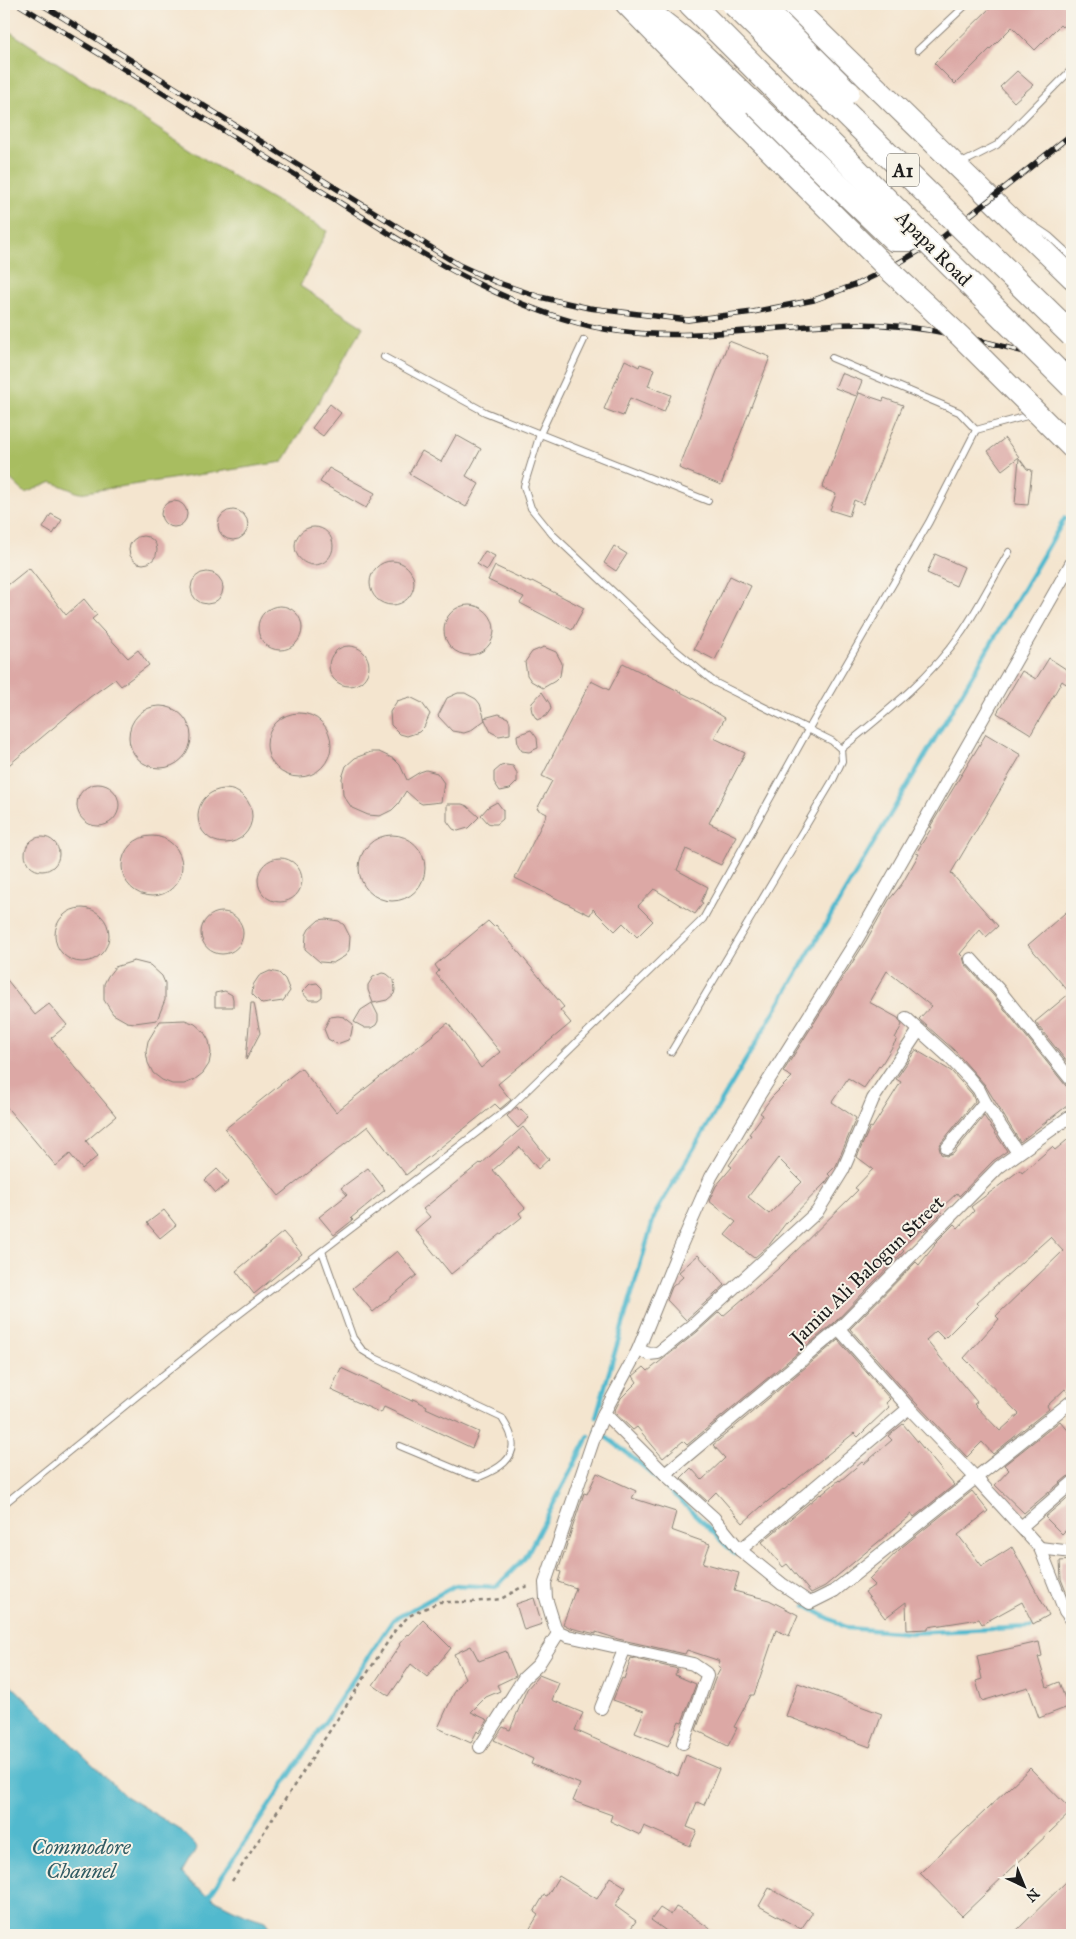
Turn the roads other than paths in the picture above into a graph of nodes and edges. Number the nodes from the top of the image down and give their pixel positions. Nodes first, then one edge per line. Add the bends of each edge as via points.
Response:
1 (626, 4) edge
2 (638, 4) edge
3 (691, 4) edge
4 (734, 4) edge
5 (759, 4) edge
6 (791, 4) edge
7 (967, 4) edge
8 (918, 50) dead end
9 (1072, 69) edge
10 (957, 166) junction
11 (1004, 211) junction
12 (925, 239) junction
13 (1072, 257) edge
14 (1072, 278) edge
15 (1040, 304) junction
16 (1069, 331) edge
17 (584, 340) dead end
18 (1029, 345) junction
19 (384, 357) dead end
20 (832, 358) dead end
21 (1072, 386) edge
22 (1072, 397) edge
23 (976, 430) junction
24 (1072, 432) edge
25 (540, 434) junction
26 (1072, 448) edge
27 (708, 501) dead end
28 (1009, 552) dead end
29 (1072, 562) edge
30 (808, 730) junction
31 (841, 749) junction
32 (971, 959) dead end
33 (906, 1018) dead end
34 (919, 1030) junction
35 (671, 1052) dead end
36 (1072, 1081) edge
37 (985, 1102) junction
38 (1072, 1115) edge
39 (947, 1148) dead end
40 (1018, 1153) junction
41 (322, 1251) junction
42 (839, 1329) junction
43 (638, 1350) junction
44 (1072, 1401) edge
45 (909, 1408) junction
46 (604, 1413) junction
47 (400, 1446) dead end
48 (665, 1474) junction
49 (976, 1478) junction
50 (1072, 1483) edge
51 (4, 1504) edge
52 (1021, 1527) junction
53 (1040, 1548) junction
54 (740, 1550) junction
55 (1072, 1552) edge
56 (1072, 1620) edge
57 (559, 1632) junction
58 (624, 1650) junction
59 (601, 1708) dead end
60 (683, 1743) dead end
61 (480, 1747) dead end

1 - 26 main road, bridge via 888,269
2 - 12 highway via 693,47 894,239
3 - 12 highway, Apapa Road / A1
4 - 15 highway, Apapa Road / A1, bridge
5 - 15 highway, bridge via 959,205
6 - 10 main road
7 - 8 lane
9 - 10 lane via 997,145
10 - 11 main road
11 - 13 lane via 1026,219
11 - 14 main road
12 - 18 highway, Apapa Road / A1, bridge
15 - 16 highway, Apapa Road / A1, bridge
17 - 25 lane
18 - 21 highway, Apapa Road / A1, bridge
18 - 22 highway, bridge
19 - 25 lane via 485,412
20 - 23 lane via 959,412
23 - 24 lane via 1027,416 1054,420
23 - 30 lane via 929,522
25 - 27 lane
25 - 30 lane via 524,486 531,508 552,534 714,682
28 - 31 lane via 962,632 900,700
29 - 43 street via 856,941 711,1177
30 - 31 lane
30 - 41 lane via 703,919 509,1108
31 - 35 lane via 842,761 833,780
32 - 36 street
33 - 34 street
34 - 37 street via 969,1078
34 - 43 street via 873,1099 844,1170 817,1212 658,1353
37 - 39 street
37 - 40 street
38 - 40 street, Jamiu Ali Balogun Street
40 - 42 street, Jamiu Ali Balogun Street via 992,1174
41 - 47 lane via 352,1338 362,1350 502,1418 512,1436 512,1450 506,1463 479,1477
41 - 51 lane via 221,1328
42 - 45 street
42 - 48 street, Jamiu Ali Balogun Street
43 - 46 street
44 - 49 street
45 - 49 street
45 - 54 street
46 - 48 street
46 - 57 street via 545,1583 546,1598
48 - 54 street via 714,1518
49 - 52 street
49 - 54 street via 834,1591 810,1603
50 - 52 street
52 - 53 street
53 - 55 street
53 - 56 street via 1065,1611
57 - 58 street
57 - 61 street via 538,1665 524,1678
58 - 59 street
58 - 60 street via 693,1664 708,1676

